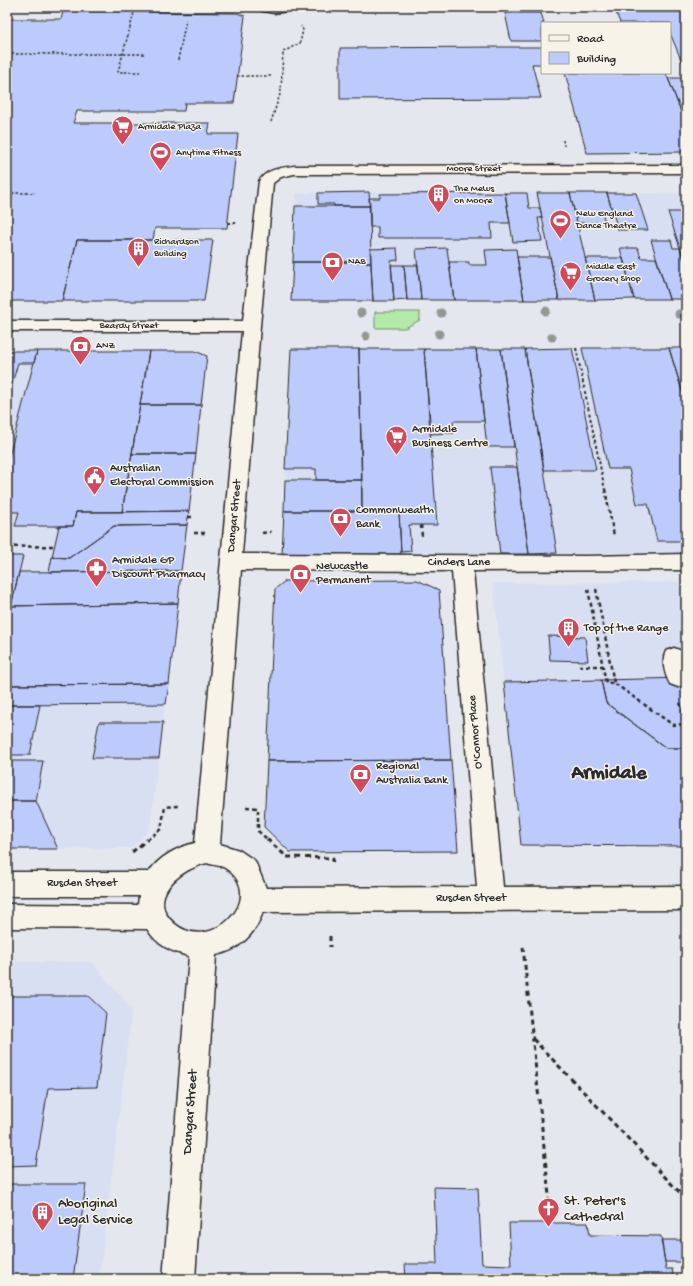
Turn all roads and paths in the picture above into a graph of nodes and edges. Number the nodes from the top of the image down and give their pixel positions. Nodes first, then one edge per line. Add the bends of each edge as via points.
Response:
1 (262, 7) edge
2 (290, 7) edge
3 (135, 9) dead end
4 (186, 20) dead end
5 (303, 30) dead end
6 (7, 54) edge
7 (123, 54) junction
8 (144, 54) dead end
9 (178, 60) dead end
10 (140, 72) dead end
11 (237, 76) dead end
12 (272, 76) dead end
13 (271, 122) dead end
14 (563, 140) dead end
15 (564, 146) dead end
16 (686, 169) edge
17 (266, 181) joint
18 (35, 193) dead end
19 (7, 211) edge
20 (7, 326) edge
21 (252, 326) junction
22 (576, 348) dead end
23 (188, 517) dead end
24 (195, 517) dead end
25 (262, 532) dead end
26 (271, 532) dead end
27 (194, 533) dead end
28 (203, 533) dead end
29 (54, 546) dead end
30 (7, 547) edge
31 (232, 562) junction
32 (686, 562) edge
33 (620, 563) junction
34 (462, 564) junction
35 (587, 586) dead end
36 (595, 586) dead end
37 (578, 666) dead end
38 (603, 666) junction
39 (614, 683) junction
40 (680, 703) dead end
41 (686, 723) edge
42 (179, 806) dead end
43 (246, 807) dead end
44 (207, 852) junction
45 (130, 854) dead end
46 (332, 865) dead end
47 (7, 884) edge
48 (156, 884) junction
49 (686, 898) edge
50 (255, 900) junction
51 (491, 900) junction
52 (7, 916) edge
53 (155, 916) junction
54 (330, 936) dead end
55 (203, 945) junction
56 (330, 947) dead end
57 (523, 947) dead end
58 (532, 1038) junction
59 (686, 1199) edge
60 (550, 1205) dead end
61 (179, 1279) edge

1 - 2 street
3 - 7 path
4 - 9 path
5 - 13 path via 300,43 283,52 281,91
6 - 7 path
7 - 8 path
7 - 10 path via 118,72
11 - 12 path
14 - 15 path
16 - 17 street, Moore Street via 294,170 276,173
17 - 21 street, Dangar Street
18 - 19 path via 13,194
20 - 21 street, Beardy Street
21 - 31 street, Dangar Street
22 - 33 path
23 - 24 path
25 - 26 path
27 - 28 path
29 - 30 path
31 - 34 street, Cinders Lane
31 - 44 street, Dangar Street
32 - 33 street, Cinders Lane
33 - 34 street, Cinders Lane
34 - 51 street, O'Connor Place
35 - 38 path
36 - 39 path
37 - 38 path
38 - 39 path via 606,683
39 - 41 path via 673,725
40 - 41 path
42 - 45 path via 165,807 161,829
43 - 46 path via 258,808 258,830 287,857 333,858
44 - 48 street via 194,853 172,864
44 - 50 street via 221,853 243,866 251,875
47 - 48 street, Rusden Street
48 - 53 street via 152,906
49 - 51 street, Rusden Street
50 - 51 street, Rusden Street
50 - 55 street via 252,911 238,931 228,938
52 - 53 street
53 - 55 street via 168,935 178,941
54 - 56 path
55 - 61 street, Dangar Street
57 - 58 path
58 - 59 path
58 - 60 path

